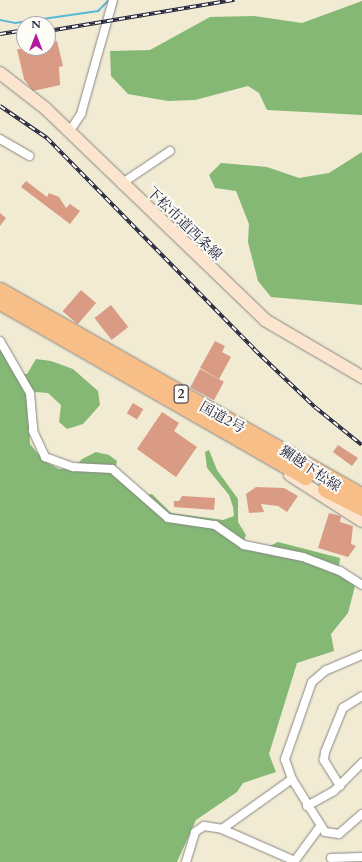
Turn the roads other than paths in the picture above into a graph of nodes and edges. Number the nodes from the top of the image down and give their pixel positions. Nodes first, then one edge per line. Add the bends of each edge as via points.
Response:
1 (113, 0) edge
2 (0, 73) edge
3 (69, 132) junction
4 (0, 139) edge
5 (170, 150) dead end
6 (30, 156) dead end
7 (121, 184) junction
8 (0, 290) edge
9 (0, 302) edge
10 (0, 340) edge
11 (362, 377) edge
12 (242, 442) junction
13 (362, 496) edge
14 (362, 508) edge
15 (362, 521) edge
16 (362, 584) edge
17 (362, 655) edge
18 (362, 696) edge
19 (362, 763) edge
20 (292, 779) junction
21 (340, 786) junction
22 (307, 806) junction
23 (362, 814) edge
24 (319, 828) junction
25 (222, 829) junction
26 (362, 857) edge
27 (331, 858) dead end
28 (186, 862) edge
29 (294, 862) edge

1 - 3 street via 81,114
2 - 3 street, 下松市道西条線
3 - 7 street, 下松市道西条線
4 - 6 street
5 - 7 street
7 - 11 street, 下松市道西条線 via 265,320
8 - 13 highway, 国道2号 / 2
9 - 12 highway, 国道2号 / 2
10 - 16 street via 30,392 33,432 45,457 73,467 112,469 168,518 215,525 244,545 303,557 340,571
12 - 14 highway, 国道2号 / 2
12 - 15 street, 獺越下松線
17 - 20 street via 326,670 312,682 285,759
18 - 21 street via 343,708 325,752 324,760
19 - 21 street
20 - 22 street
20 - 25 street
21 - 22 street
22 - 24 street
23 - 24 street via 339,834 325,832
24 - 29 street
25 - 28 street via 204,826 195,832
25 - 29 street
26 - 27 street

